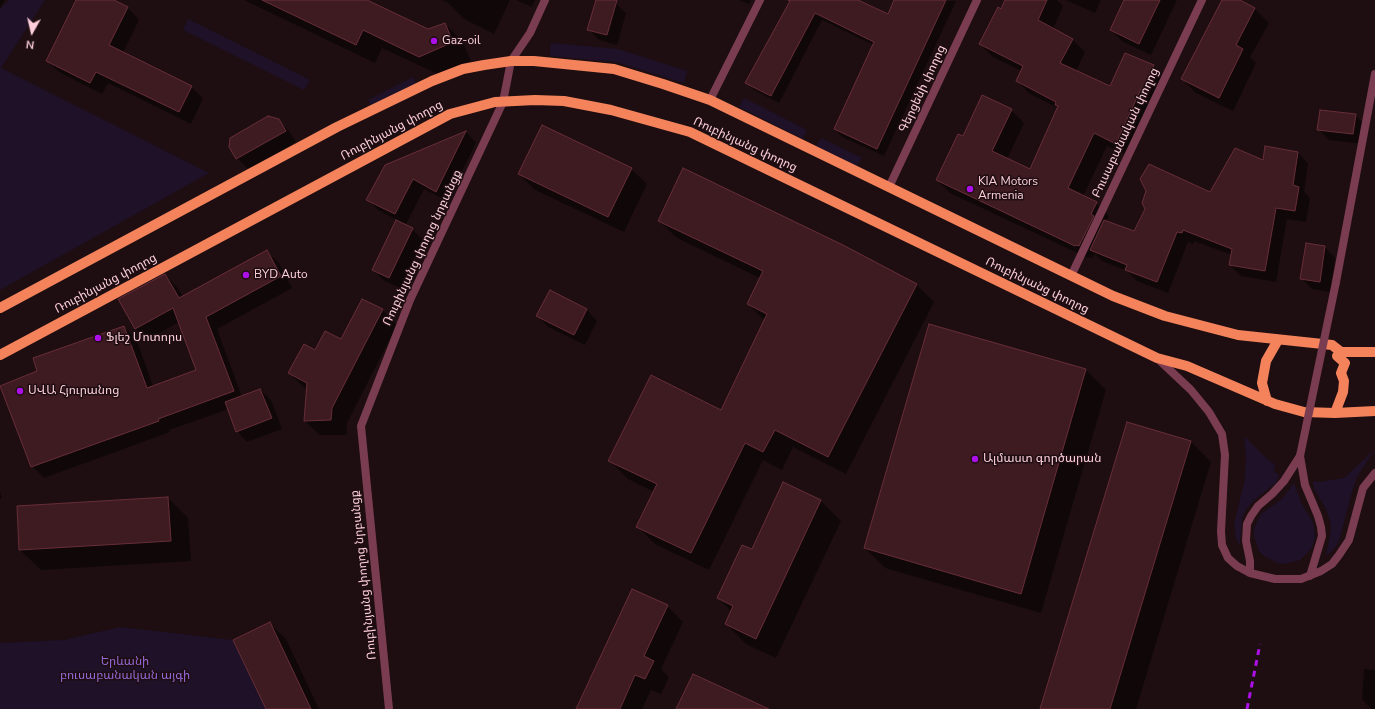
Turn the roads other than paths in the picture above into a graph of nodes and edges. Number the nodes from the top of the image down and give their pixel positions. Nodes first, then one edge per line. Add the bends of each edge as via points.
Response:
1 (546, 0) edge
2 (760, 0) edge
3 (977, 0) edge
4 (1202, 0) edge
5 (510, 61) junction
6 (1375, 74) edge
7 (710, 100) junction
8 (504, 102) junction
9 (1372, 102) edge
10 (889, 187) junction
11 (1071, 276) junction
12 (0, 308) edge
13 (1278, 340) junction
14 (1341, 352) junction
15 (1375, 352) edge
16 (0, 355) edge
17 (1157, 358) junction
18 (1267, 401) junction
19 (1375, 411) edge
20 (1335, 413) junction
21 (1300, 456) junction
22 (1375, 473) edge
23 (1250, 573) junction
24 (1310, 576) junction
25 (389, 709) edge

1 - 5 street via 530,33
2 - 7 street
3 - 10 street, Գերցենի փողոց
4 - 11 street, Բուսաբանական փողոց
5 - 7 main road, Ռուբինյանց փողոց via 614,69
5 - 8 street, Ռուբինյանց փողոց նրբանցք
5 - 12 main road, Ռուբինյանց փողոց via 463,69 419,87 317,138
6 - 9 street
7 - 10 main road, Ռուբինյանց փողոց
8 - 16 main road, Ռուբինյանց փողոց via 450,114
8 - 17 main road, Ռուբինյանց փողոց via 564,101 611,110 690,132
8 - 25 street, Ռուբինյանց փողոց նրբանցք via 410,300 361,426
9 - 21 street, bridge
10 - 11 main road, Ռուբինյանց փողոց
11 - 13 main road, Ռուբինյանց փողոց via 1165,316 1238,335
13 - 14 main road, Ռուբինյանց փողոց via 1332,346
13 - 18 main road via 1266,361 1262,383
14 - 15 main road, Ռուբինյանց փողոց
14 - 20 main road via 1337,356 1344,363 1341,373 1344,381 1343,392
17 - 18 main road, Ռուբինյանց փողոց via 1187,366
17 - 23 street via 1191,390 1209,412 1222,434 1225,455 1220,531 1222,545 1228,558
18 - 20 main road, Ռուբինյանց փողոց via 1304,412
19 - 20 main road, Ռուբինյանց փողոց
21 - 23 street via 1284,481 1258,506 1247,524 1246,541
21 - 24 street via 1305,484 1318,516 1322,536
22 - 24 street via 1363,488 1346,545 1332,564
23 - 24 street via 1275,579 1301,579

